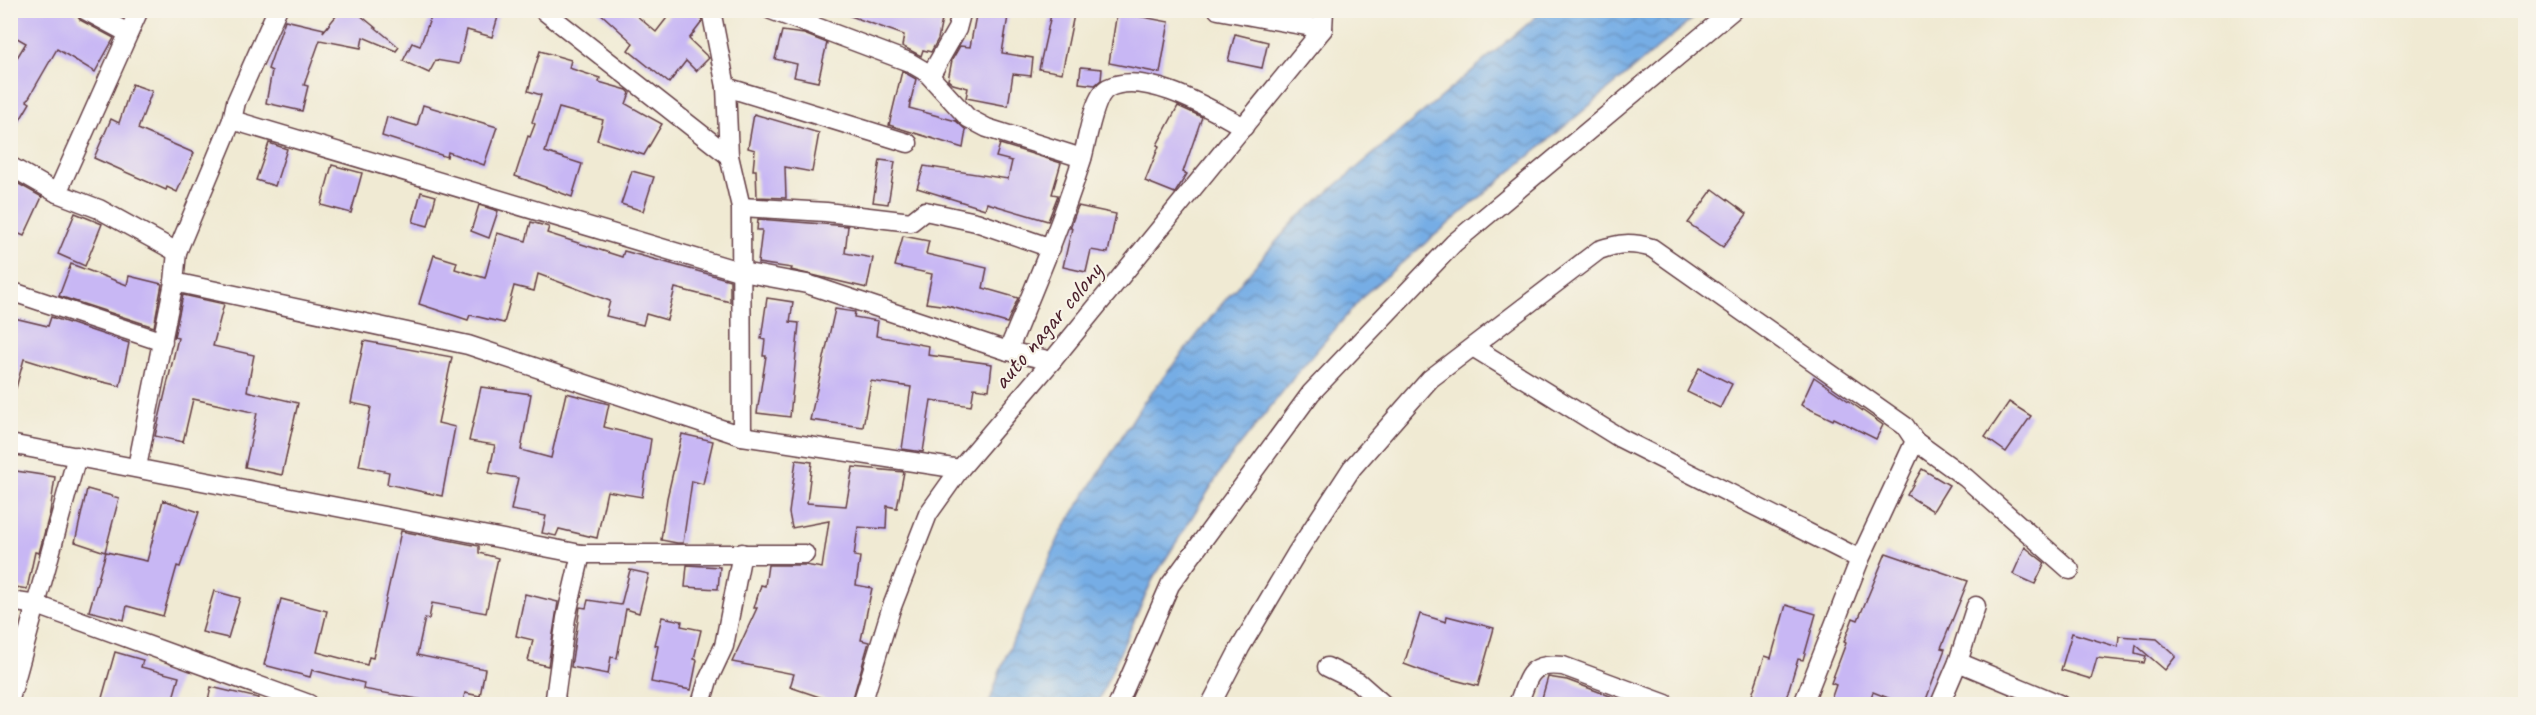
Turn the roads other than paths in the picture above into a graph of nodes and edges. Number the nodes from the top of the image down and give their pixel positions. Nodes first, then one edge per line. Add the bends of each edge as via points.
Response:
1 (85, 10) edge
2 (139, 10) edge
3 (277, 10) edge
4 (543, 10) edge
5 (711, 10) edge
6 (771, 10) edge
7 (962, 10) edge
8 (1218, 10) edge
9 (1733, 10) edge
10 (1323, 20) edge
11 (128, 33) junction
12 (930, 76) junction
13 (726, 87) junction
14 (232, 120) junction
15 (1244, 127) junction
16 (908, 143) dead end
17 (729, 156) junction
18 (1082, 158) junction
19 (10, 166) edge
20 (57, 193) junction
21 (741, 207) junction
22 (1051, 248) junction
23 (177, 252) junction
24 (742, 272) junction
25 (174, 282) junction
26 (10, 291) edge
27 (163, 342) junction
28 (1473, 347) junction
29 (1008, 351) junction
30 (1052, 361) junction
31 (742, 436) junction
32 (1915, 441) junction
33 (10, 444) edge
34 (77, 456) junction
35 (136, 467) junction
36 (960, 469) junction
37 (742, 553) junction
38 (581, 554) junction
39 (805, 554) dead end
40 (1860, 559) junction
41 (2070, 570) dead end
42 (10, 601) edge
43 (37, 605) junction
44 (1976, 606) dead end
45 (1958, 663) junction
46 (1327, 667) dead end
47 (10, 699) edge
48 (309, 705) edge
49 (558, 705) edge
50 (701, 705) edge
51 (862, 705) edge
52 (1118, 705) edge
53 (1211, 705) edge
54 (1383, 705) edge
55 (1518, 705) edge
56 (1666, 705) edge
57 (1803, 705) edge
58 (1940, 705) edge
59 (2059, 705) edge

1 - 11 street
2 - 11 street
3 - 14 street via 236,102
4 - 17 street
5 - 13 street
6 - 12 street via 909,62
7 - 12 street via 957,29
8 - 10 street
9 - 52 street via 1454,243 1311,393 1170,585
10 - 15 street, auto nagar colony
11 - 20 street
12 - 18 street via 968,118 987,128
13 - 16 street
13 - 17 street
14 - 23 street
14 - 24 street
15 - 18 street via 1170,90 1136,83 1116,86 1106,88 1098,98
15 - 30 street, auto nagar colony
17 - 21 street
18 - 22 street
19 - 20 street
20 - 23 street via 99,209
21 - 22 street via 911,222 925,212 976,222
21 - 24 street
22 - 29 street
23 - 25 street
24 - 29 street via 807,284
24 - 31 street
25 - 27 street
25 - 31 street via 468,345
26 - 27 street
27 - 35 street
28 - 32 street via 1599,250 1619,243 1637,244 1652,248 1905,426
28 - 40 street via 1620,438
28 - 53 street via 1430,380 1352,468 1240,648
29 - 30 street
30 - 36 street, auto nagar colony
31 - 36 street
32 - 40 street
32 - 41 street via 1966,478
33 - 34 street
34 - 35 street
34 - 43 street
35 - 38 street
36 - 51 street, auto nagar colony via 928,514 891,609
37 - 38 street
37 - 39 street
37 - 50 street via 724,646
38 - 49 street via 566,618 555,698
40 - 57 street
42 - 43 street
43 - 47 street
43 - 48 street
44 - 45 street
45 - 58 street
45 - 59 street
46 - 54 street via 1358,682
55 - 56 street via 1530,675 1539,666 1551,665

